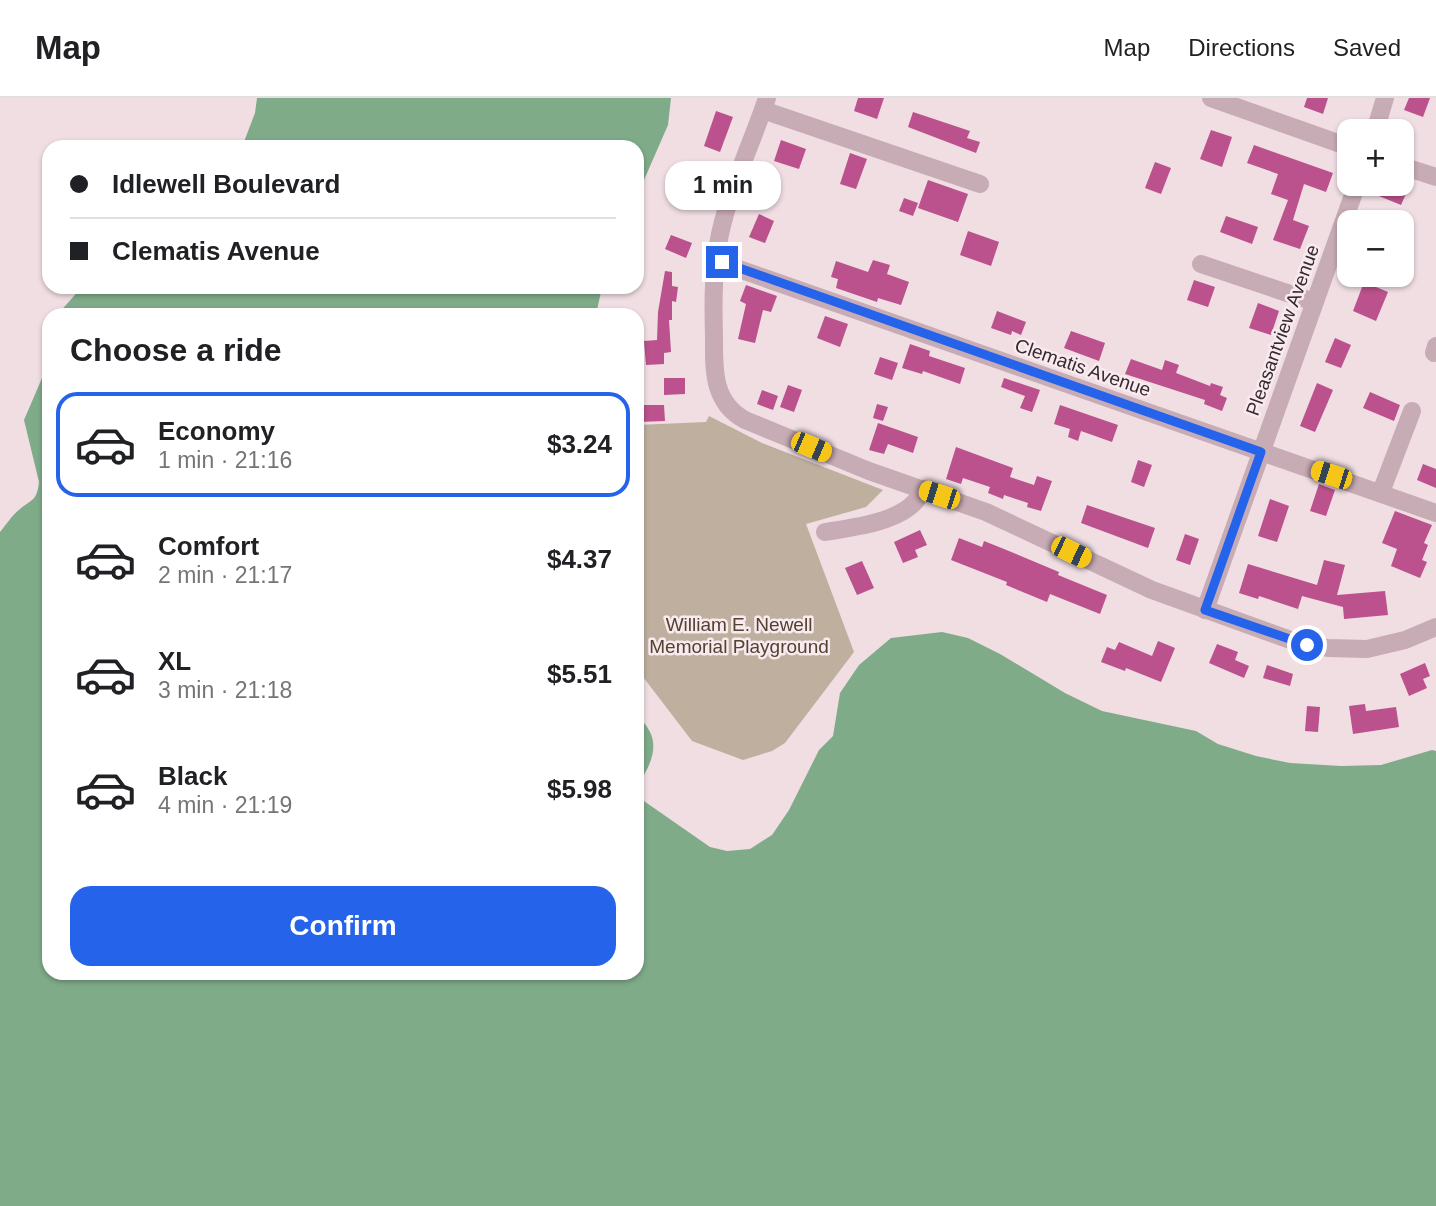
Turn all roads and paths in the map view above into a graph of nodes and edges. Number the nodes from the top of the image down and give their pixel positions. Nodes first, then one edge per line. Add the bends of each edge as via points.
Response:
1 (1211, 98) edge
2 (1385, 98) edge
3 (765, 104) edge
4 (1379, 119) edge
5 (1337, 143) edge
6 (1414, 170) edge
7 (1436, 177) edge
8 (979, 184) dead end
9 (1353, 196) edge
10 (716, 261) junction
11 (1202, 264) dead end
12 (1314, 302) junction
13 (1412, 411) dead end
14 (1261, 452) junction
15 (923, 489) junction
16 (1381, 492) junction
17 (1436, 513) edge
18 (825, 532) dead end
19 (1205, 610) junction
20 (1436, 627) edge

1 - 5 street
2 - 4 street
3 - 8 street
3 - 10 street via 726,213
6 - 7 street
9 - 12 street, Pleasantview Avenue
10 - 14 street, Clematis Avenue
10 - 15 street via 714,362 718,390 728,408 745,420
11 - 12 street
12 - 14 street, Pleasantview Avenue
13 - 16 street
14 - 16 street, Clematis Avenue
14 - 19 street, Pleasantview Avenue
15 - 18 street via 914,504 890,517
15 - 19 street via 986,512 1129,580
16 - 17 street, Clematis Avenue
19 - 20 street via 1296,642 1349,649 1376,648

